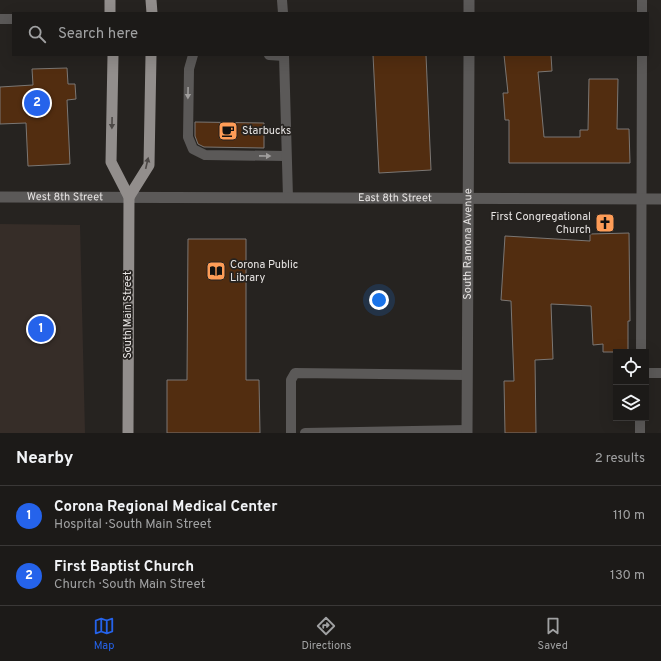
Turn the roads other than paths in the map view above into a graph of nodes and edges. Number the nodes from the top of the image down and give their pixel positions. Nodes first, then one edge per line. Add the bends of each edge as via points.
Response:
1 (110, 0) edge
2 (151, 0) edge
3 (282, 0) edge
4 (469, 0) edge
5 (642, 0) edge
6 (110, 12) edge
7 (152, 12) edge
8 (283, 12) edge
9 (469, 12) edge
10 (642, 12) edge
11 (12, 19) edge
12 (0, 20) edge
13 (114, 56) edge
14 (151, 56) edge
15 (193, 56) edge
16 (284, 56) edge
17 (469, 56) edge
18 (642, 56) edge
19 (286, 156) junction
20 (0, 197) edge
21 (129, 197) junction
22 (288, 198) junction
23 (468, 199) junction
24 (642, 199) junction
25 (661, 199) edge
26 (641, 349) edge
27 (649, 373) edge
28 (661, 374) edge
29 (467, 375) junction
30 (640, 421) edge
31 (467, 432) edge
32 (128, 433) edge
33 (292, 433) edge
34 (305, 433) edge
35 (640, 433) edge

1 - 6 main road
2 - 7 main road
3 - 8 lane
4 - 9 street
5 - 10 lane
11 - 12 lane
13 -> 21 main road, South Main Street via 111,162
21 -> 14 main road via 149,165
15 -> 19 lane via 189,69 188,137 193,150 205,155
16 - 19 lane
17 - 23 street, South Ramona Avenue
18 - 24 lane
19 - 22 lane
20 - 21 street, West 8th Street
21 - 22 street, East 8th Street
21 - 32 main road, South Main Street
22 - 23 street, East 8th Street
23 - 24 street, East 8th Street
23 - 29 street, South Ramona Avenue
24 - 25 street, East 8th Street
24 - 26 lane
27 - 28 lane
29 - 31 street, South Ramona Avenue
29 - 33 lane via 295,373 291,380
30 - 35 lane
31 - 34 lane

